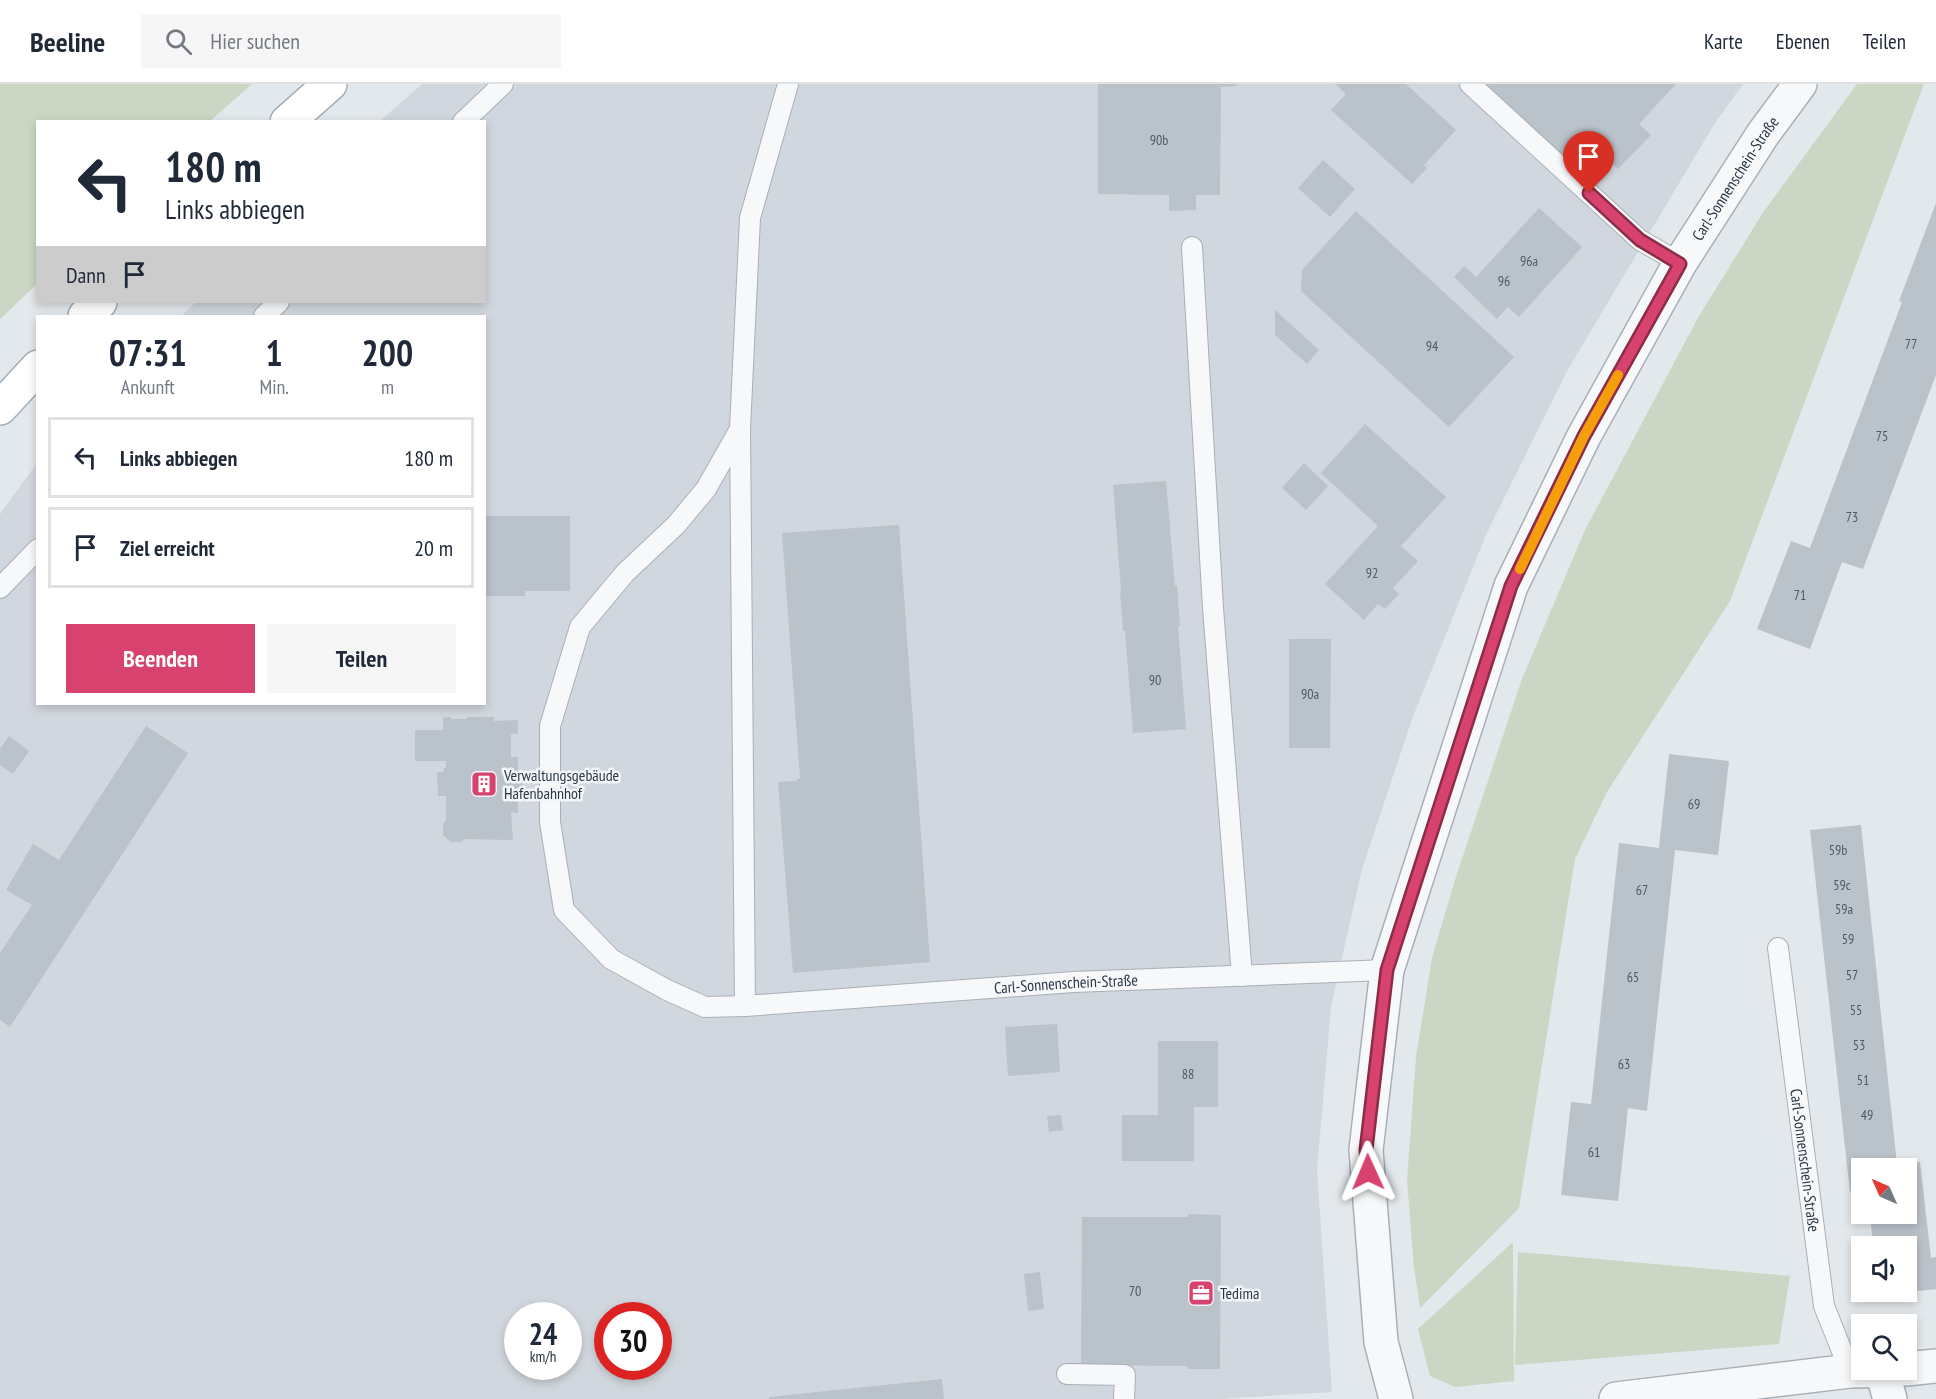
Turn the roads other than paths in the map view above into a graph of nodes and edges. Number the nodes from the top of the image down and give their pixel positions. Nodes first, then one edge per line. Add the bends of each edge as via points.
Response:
1 (330, 84) edge
2 (503, 84) edge
3 (788, 84) edge
4 (1470, 84) edge
5 (1800, 84) edge
6 (289, 120) edge
7 (465, 120) edge
8 (1192, 248) dead end
9 (1680, 264) junction
10 (99, 303) edge
11 (278, 303) edge
12 (86, 315) edge
13 (265, 315) edge
14 (36, 369) edge
15 (0, 408) edge
16 (740, 429) junction
17 (36, 551) edge
18 (0, 588) edge
19 (1778, 948) dead end
20 (1387, 970) junction
21 (1242, 976) junction
22 (744, 1006) junction
23 (1936, 1366) edge
24 (1850, 1371) joint
25 (1917, 1371) edge
26 (1067, 1374) dead end
27 (1670, 1396) edge
28 (1124, 1399) edge
29 (1396, 1399) edge
30 (1616, 1399) edge

1 - 6 main road
2 - 7 lane
3 - 16 lane via 750,218
4 - 9 lane via 1640,240
5 - 9 street, Carl-Sonnenschein-Straße via 1763,134
8 - 21 lane via 1213,608
9 - 20 street, Carl-Sonnenschein-Straße via 1584,436 1511,586
10 - 12 main road
11 - 13 lane
14 - 15 main road
16 - 22 lane
16 - 22 lane, Carl-Sonnenschein-Straße via 705,489 676,525 625,573 580,627 550,726 550,822 564,910 611,959 705,1007
17 - 18 lane
19 - 24 lane, Carl-Sonnenschein-Straße via 1824,1306
20 - 21 lane, Carl-Sonnenschein-Straße
20 - 29 street, Carl-Sonnenschein-Straße via 1366,1150 1381,1342
21 - 22 lane, Carl-Sonnenschein-Straße via 1073,982
23 - 25 street
24 - 27 street
26 - 28 lane via 1125,1376
27 - 30 street

